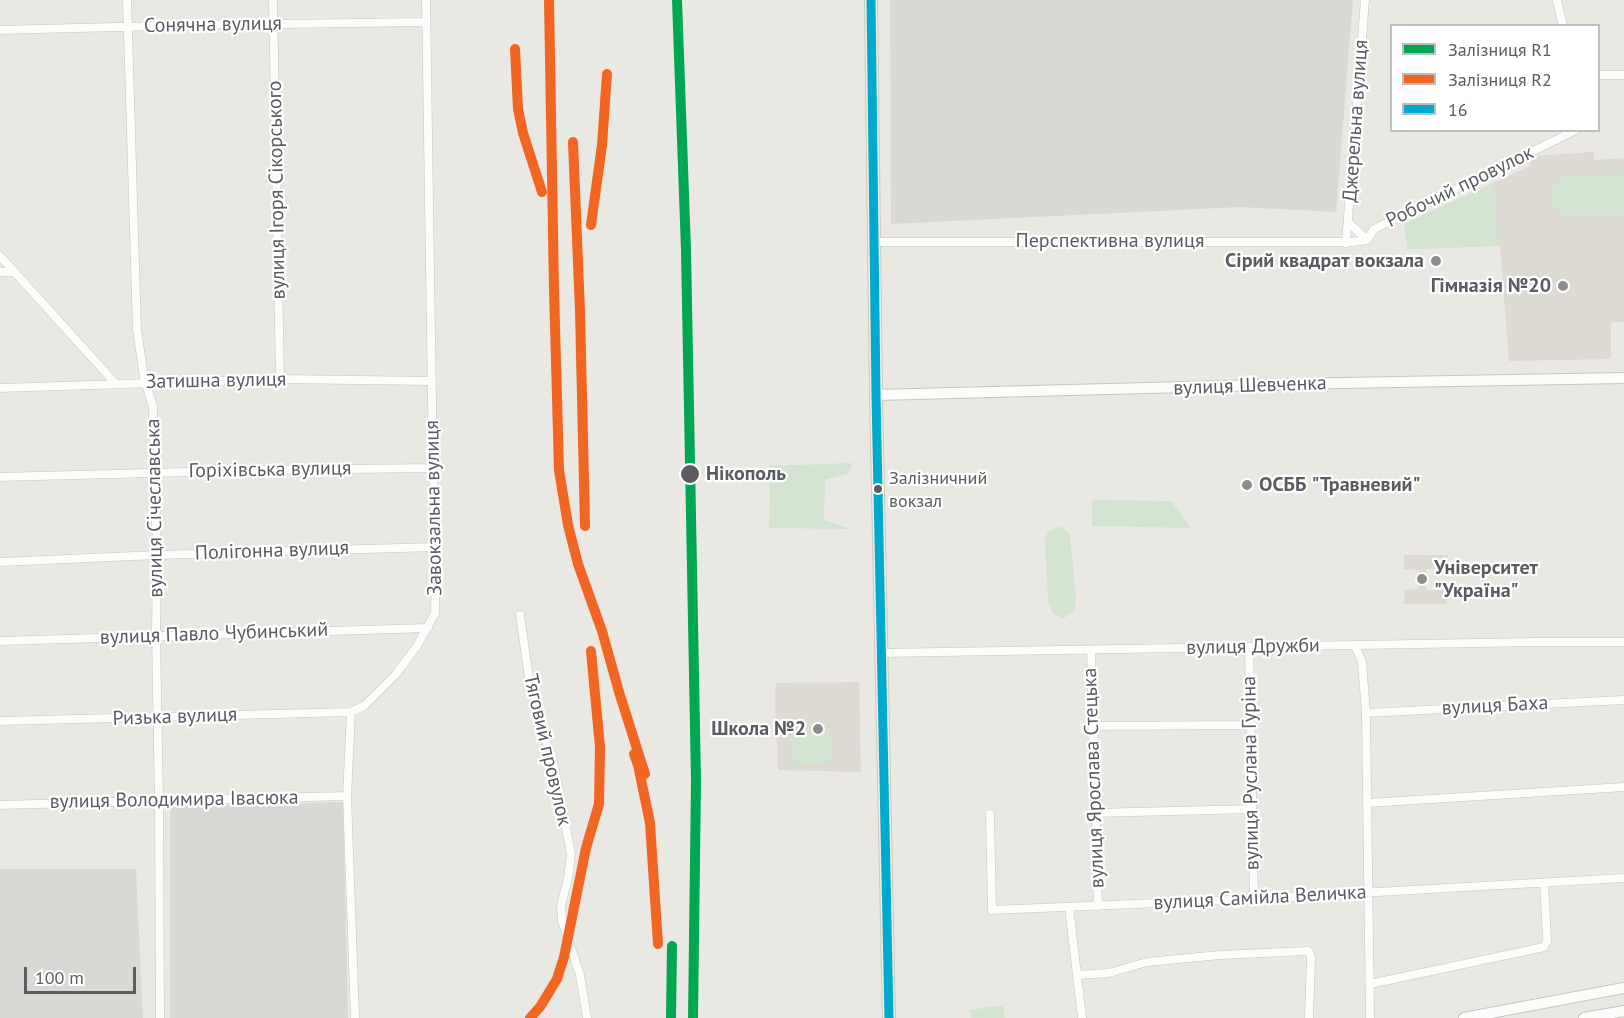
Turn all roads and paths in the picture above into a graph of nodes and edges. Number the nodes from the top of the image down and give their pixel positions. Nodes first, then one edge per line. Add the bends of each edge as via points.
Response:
1 (127, 0) edge
2 (273, 0) edge
3 (426, 0) edge
4 (871, 0) edge
5 (1365, 0) edge
6 (1557, 0) edge
7 (274, 22) junction
8 (426, 22) junction
9 (1563, 24) edge
10 (128, 27) junction
11 (0, 30) edge
12 (1600, 75) edge
13 (1624, 75) edge
14 (1572, 132) edge
15 (1348, 222) junction
16 (1367, 240) junction
17 (874, 242) junction
18 (1346, 243) junction
19 (0, 256) edge
20 (0, 272) edge
21 (15, 272) junction
22 (1624, 378) edge
23 (280, 380) junction
24 (432, 381) junction
25 (147, 383) junction
26 (116, 384) junction
27 (0, 388) edge
28 (876, 395) junction
29 (433, 468) junction
30 (155, 472) junction
31 (0, 477) edge
32 (435, 547) junction
33 (157, 555) junction
34 (0, 562) edge
35 (520, 615) dead end
36 (428, 628) junction
37 (156, 635) junction
38 (0, 640) edge
39 (1624, 642) edge
40 (1355, 645) junction
41 (1249, 647) junction
42 (1090, 650) junction
43 (882, 653) junction
44 (1624, 700) edge
45 (351, 712) junction
46 (1366, 713) junction
47 (158, 718) junction
48 (0, 721) edge
49 (1250, 725) junction
50 (1093, 726) junction
51 (1624, 787) edge
52 (347, 796) junction
53 (159, 801) junction
54 (1367, 802) junction
55 (0, 805) edge
56 (1252, 808) junction
57 (1095, 813) junction
58 (990, 814) dead end
59 (1624, 878) edge
60 (1544, 883) junction
61 (1369, 892) junction
62 (1254, 899) junction
63 (1098, 906) junction
64 (1069, 907) junction
65 (1077, 975) junction
66 (1370, 984) junction
67 (1624, 988) edge
68 (1624, 1011) edge
69 (160, 1018) edge
70 (355, 1018) edge
71 (587, 1018) edge
72 (889, 1018) edge
73 (1082, 1018) edge
74 (1310, 1018) edge
75 (1371, 1018) edge
76 (1464, 1018) edge
77 (1584, 1018) edge

1 - 10 street, вулиця Січеславська
2 - 7 street, вулиця Ігоря Сікорського
3 - 8 street, Завокзальна вулиця
4 - 17 main road
5 - 15 street, Джерельна вулиця
6 - 9 street
7 - 8 street, Сонячна вулиця
7 - 10 street, Сонячна вулиця
7 - 23 street, вулиця Ігоря Сікорського
8 - 24 street, Завокзальна вулиця
10 - 11 street, Сонячна вулиця
10 - 25 street, вулиця Січеславська via 137,330
12 - 13 street
14 - 16 street, Робочий провулок via 1374,230
15 - 16 street
15 - 18 street, Джерельна вулиця
16 - 18 street, Робочий провулок
17 - 18 street, Перспективна вулиця
17 - 28 main road
19 - 21 street
20 - 21 street
21 - 26 street
22 - 28 street, вулиця Шевченка
23 - 24 street, Затишна вулиця
23 - 25 street, Затишна вулиця
24 - 29 street, Завокзальна вулиця
25 - 26 street, Затишна вулиця
25 - 30 street, вулиця Січеславська via 153,407
26 - 27 street, Затишна вулиця
28 - 43 main road
29 - 30 street, Горіхівська вулиця
29 - 32 street, Завокзальна вулиця
30 - 31 street, Горіхівська вулиця
30 - 33 street, вулиця Січеславська
32 - 33 street, Полігонна вулиця
32 - 36 street, Завокзальна вулиця via 435,613
33 - 34 street, Полігонна вулиця
33 - 37 street, вулиця Січеславська
35 - 71 street, Тяговий провулок via 529,678 552,755 571,854 562,921 580,975
36 - 37 street, вулиця Павло Чубинський
36 - 45 street, Завокзальна вулиця via 396,674 364,706
37 - 38 street, вулиця Павло Чубинський
37 - 47 street, вулиця Січеславська
39 - 40 street, вулиця Дружби
40 - 41 street, вулиця Дружби
40 - 46 street via 1362,662
41 - 42 street, вулиця Дружби
41 - 49 street, вулиця Руслана Гуріна
42 - 43 street, вулиця Дружби
42 - 50 street, вулиця Ярослава Стецька
43 - 72 main road
44 - 46 street, вулиця Баха
45 - 47 street, Ризька вулиця
45 - 52 street
46 - 54 street
47 - 48 street, Ризька вулиця
47 - 53 street, вулиця Січеславська
49 - 50 street
49 - 56 street, вулиця Руслана Гуріна
50 - 57 street, вулиця Ярослава Стецька
51 - 54 street
52 - 53 street, вулиця Володимира Івасюка
52 - 70 street
53 - 55 street, вулиця Володимира Івасюка
53 - 69 street, вулиця Січеславська
54 - 61 street
56 - 57 street
56 - 62 street, вулиця Руслана Гуріна
57 - 63 street, вулиця Ярослава Стецька
58 - 64 street, вулиця Самійла Величка via 992,910
59 - 60 street, вулиця Самійла Величка
60 - 61 street, вулиця Самійла Величка
60 - 66 street via 1544,947
61 - 62 street, вулиця Самійла Величка
61 - 66 street
62 - 63 street, вулиця Самійла Величка
63 - 64 street, вулиця Самійла Величка
64 - 65 street
65 - 73 street
65 - 74 street via 1109,973 1147,962 1308,951
66 - 75 street
67 - 76 street
68 - 77 street

